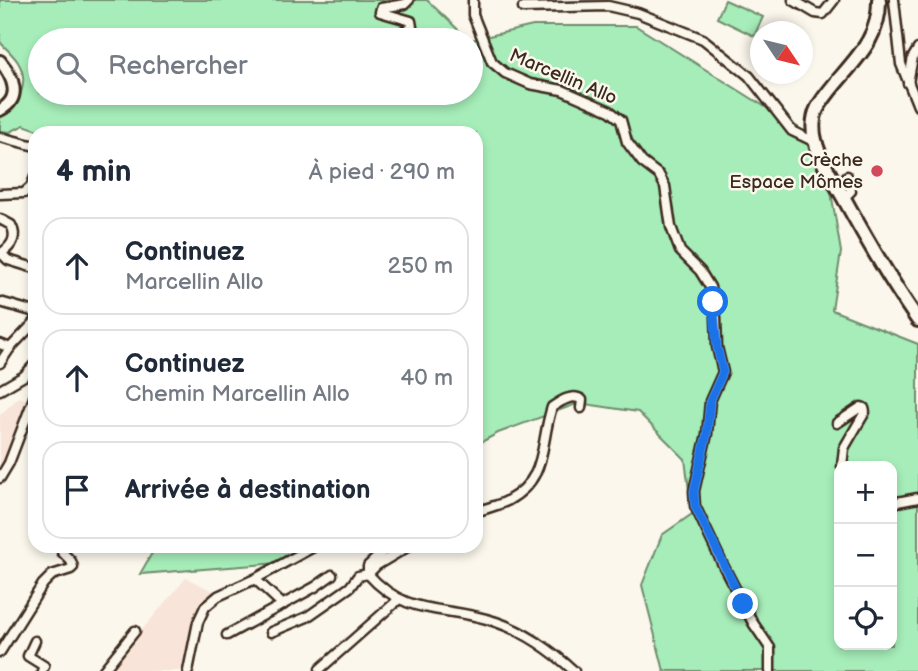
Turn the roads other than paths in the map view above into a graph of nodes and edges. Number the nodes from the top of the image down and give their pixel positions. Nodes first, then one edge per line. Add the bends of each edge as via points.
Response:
1 (409, 0) edge
2 (473, 0) edge
3 (793, 0) edge
4 (834, 0) edge
5 (879, 0) edge
6 (894, 0) edge
7 (523, 8) dead end
8 (410, 28) edge
9 (478, 28) edge
10 (483, 40) edge
11 (918, 49) edge
12 (0, 61) edge
13 (908, 83) junction
14 (918, 106) edge
15 (0, 110) edge
16 (0, 137) edge
17 (815, 142) junction
18 (28, 144) edge
19 (847, 176) dead end
20 (28, 190) edge
21 (0, 194) edge
22 (844, 198) junction
23 (0, 219) edge
24 (1, 253) edge
25 (28, 266) edge
26 (0, 302) edge
27 (28, 310) edge
28 (918, 320) edge
29 (28, 329) edge
30 (0, 344) edge
31 (10, 348) junction
32 (0, 363) edge
33 (28, 372) edge
34 (0, 390) edge
35 (581, 408) dead end
36 (28, 414) edge
37 (837, 423) dead end
38 (843, 461) edge
39 (0, 478) edge
40 (918, 498) edge
41 (897, 502) edge
42 (483, 509) edge
43 (63, 553) edge
44 (303, 553) edge
45 (382, 553) edge
46 (397, 553) edge
47 (368, 573) junction
48 (332, 575) dead end
49 (255, 579) junction
50 (398, 600) junction
51 (283, 605) junction
52 (135, 631) dead end
53 (271, 632) dead end
54 (227, 635) dead end
55 (35, 641) dead end
56 (0, 652) edge
57 (320, 668) dead end
58 (42, 671) edge
59 (103, 671) edge
60 (188, 671) edge
61 (574, 671) edge
62 (770, 671) edge

1 - 8 street via 380,12 411,21
2 - 9 street, Marcellin Allo
3 - 4 street via 823,14
5 - 17 main road via 865,47 816,111
6 - 13 street via 901,64
7 - 17 street via 608,6 703,39 749,76 792,131
10 - 62 street, Marcellin Allo via 492,62 505,73 610,111 621,120 627,142 665,186 680,251 710,287 723,372 710,401 695,506 770,648
11 - 13 street
12 - 15 street via 14,88 14,96
13 - 14 street
16 - 18 street
17 - 22 main road
19 - 22 street via 851,191
20 - 21 street
22 - 28 main road
23 - 24 street via 11,225 14,235
24 - 25 street
26 - 27 street
29 - 31 street
30 - 31 street
31 - 32 street
33 - 34 street
35 - 42 street via 578,397 552,407 538,472 506,501
36 - 39 street
37 - 38 street via 864,408 844,448
40 - 41 street
43 - 56 street via 71,561 71,569 52,575 43,584
44 - 49 street
45 - 47 street via 368,566
46 - 47 street
47 - 50 street
47 - 53 street via 307,617
48 - 51 street
49 - 51 street
49 - 60 street via 205,607
50 - 57 street
50 - 61 street via 518,630
51 - 54 street
52 - 59 street
55 - 58 street via 27,656 44,666

